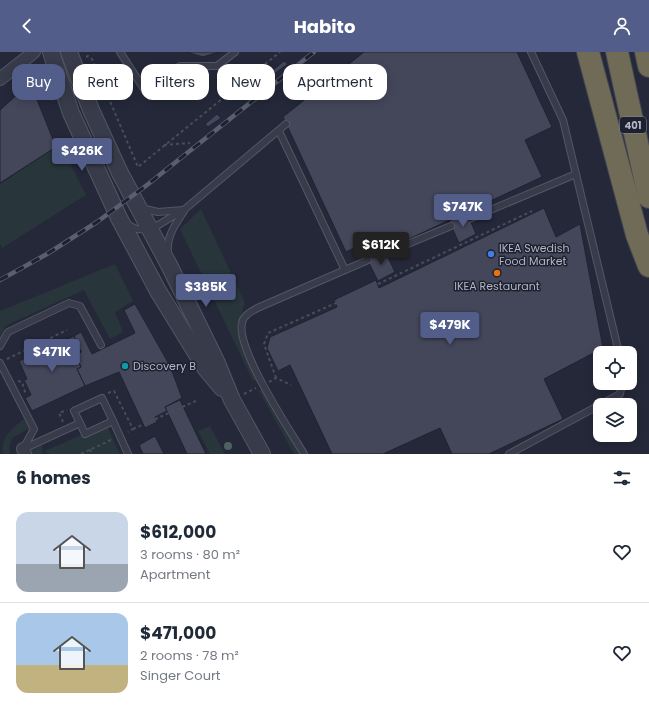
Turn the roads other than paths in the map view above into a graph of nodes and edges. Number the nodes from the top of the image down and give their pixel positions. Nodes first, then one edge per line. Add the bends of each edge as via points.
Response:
1 (34, 52) edge
2 (51, 52) edge
3 (69, 52) edge
4 (120, 52) edge
5 (235, 52) edge
6 (531, 52) edge
7 (588, 52) edge
8 (616, 52) edge
9 (646, 52) edge
10 (649, 66) edge
11 (0, 79) edge
12 (286, 124) dead end
13 (279, 130) junction
14 (576, 174) junction
15 (649, 197) edge
16 (138, 207) junction
17 (184, 209) junction
18 (119, 218) junction
19 (469, 219) dead end
20 (451, 226) dead end
21 (150, 230) junction
22 (386, 253) dead end
23 (368, 260) dead end
24 (170, 265) junction
25 (649, 266) edge
26 (345, 270) junction
27 (101, 345) dead end
28 (0, 346) edge
29 (617, 346) edge
30 (0, 363) edge
31 (621, 390) edge
32 (232, 400) junction
33 (112, 421) junction
34 (80, 423) junction
35 (24, 452) edge
36 (128, 454) edge
37 (262, 454) edge
38 (304, 454) edge
39 (509, 454) edge

1 - 11 street
2 - 18 street via 72,113
3 - 16 street via 91,110
4 - 5 lane via 146,92 180,66 217,66
6 - 14 lane via 563,120
7 - 25 highway via 637,235
8 - 15 highway, 401
9 - 10 highway
12 - 13 lane
13 - 17 lane
13 - 26 lane
14 - 19 lane
14 - 29 lane
16 - 17 lane via 158,212
16 - 21 street
17 - 21 lane
17 - 24 lane via 167,246
18 - 21 lane via 136,230
18 - 32 street via 158,291 206,369
20 - 22 lane
21 - 24 street
23 - 26 lane
24 - 32 street
26 - 38 lane via 262,306 242,321 241,333 263,385
27 - 28 lane via 80,306 70,303 8,332
30 - 35 lane via 34,429
31 - 39 lane via 620,394
32 - 37 street
33 - 34 lane via 85,434
33 - 34 lane via 102,398 74,412
33 - 36 lane
34 - 35 lane

